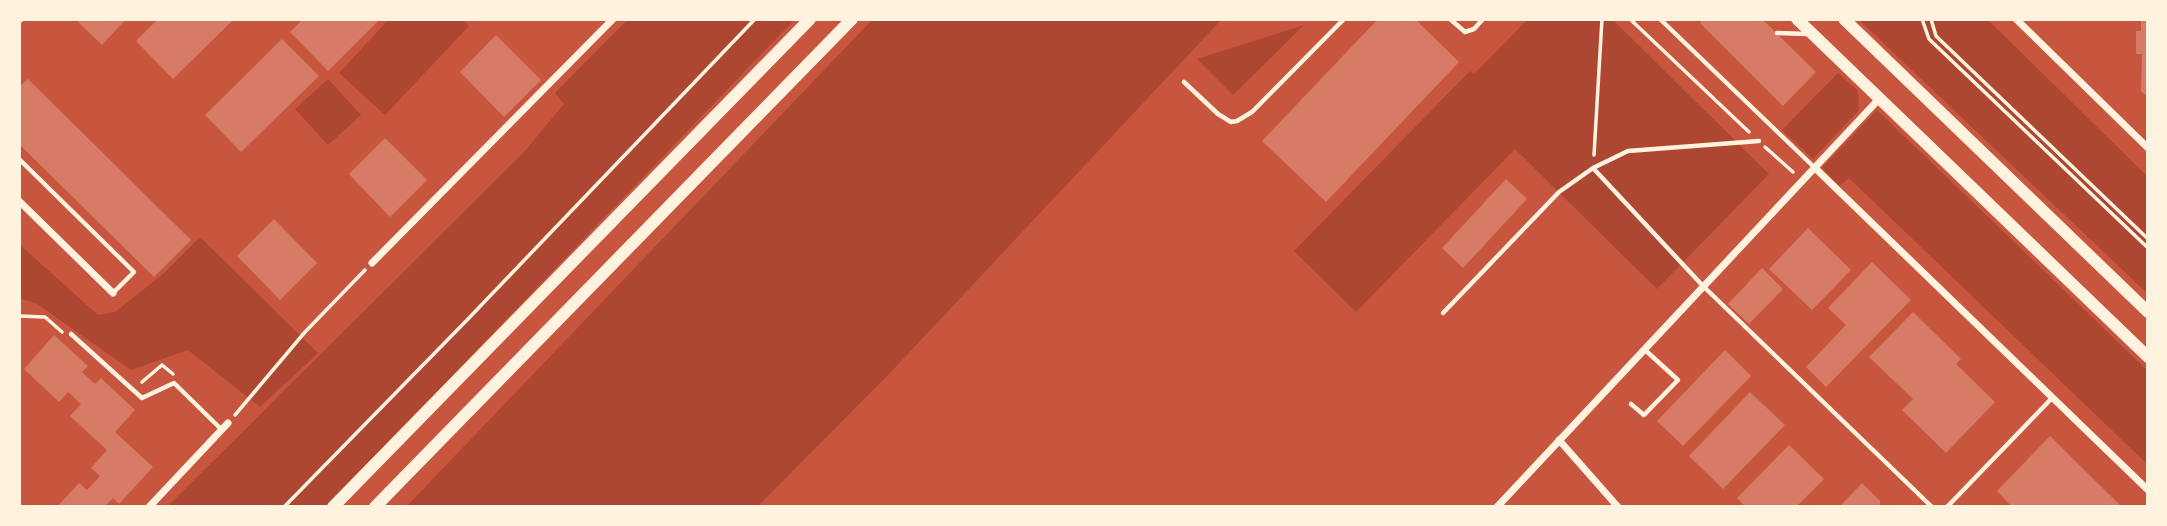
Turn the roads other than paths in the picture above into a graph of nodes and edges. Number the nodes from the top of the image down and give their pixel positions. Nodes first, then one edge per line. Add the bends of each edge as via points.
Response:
1 (613, 19) edge
2 (810, 19) edge
3 (852, 19) edge
4 (1344, 19) edge
5 (1450, 19) edge
6 (1483, 19) edge
7 (1660, 19) edge
8 (1797, 19) edge
9 (1844, 19) edge
10 (2016, 19) edge
11 (1777, 33) dead end
12 (1812, 34) junction
13 (1184, 82) dead end
14 (1879, 99) junction
15 (1759, 141) road end
16 (2148, 148) edge
17 (19, 159) edge
18 (1593, 168) junction
19 (1815, 168) junction
20 (19, 201) edge
21 (372, 263) road end
22 (1703, 286) junction
23 (113, 293) joint
24 (2148, 312) edge
25 (1443, 313) dead end
26 (68, 334) road end
27 (1644, 348) junction
28 (2148, 357) edge
29 (2052, 398) junction
30 (1631, 404) dead end
31 (225, 427) joint
32 (1559, 440) junction
33 (2148, 490) edge
34 (149, 507) edge
35 (333, 507) edge
36 (375, 507) edge
37 (1497, 507) edge
38 (1618, 507) edge
39 (1932, 507) edge
40 (1947, 507) edge

1 - 21 street
2 - 35 main road
3 - 36 main road
4 - 13 lane via 1252,112 1237,121 1225,119
5 - 6 lane via 1465,32
7 - 19 lane
8 - 12 main road
9 - 24 main road
10 - 16 street
11 - 12 lane
12 - 14 main road
14 - 19 street
14 - 28 main road
15 - 18 lane via 1628,151
17 - 23 lane via 134,272
18 - 22 lane
18 - 25 lane via 1559,192
19 - 22 street
19 - 29 street
20 - 23 street
22 - 27 street
22 - 39 lane
26 - 31 lane via 142,398 174,383
27 - 30 lane via 1678,380 1644,415
27 - 32 street
29 - 33 street
29 - 40 lane
31 - 34 street
32 - 37 street
32 - 38 street

